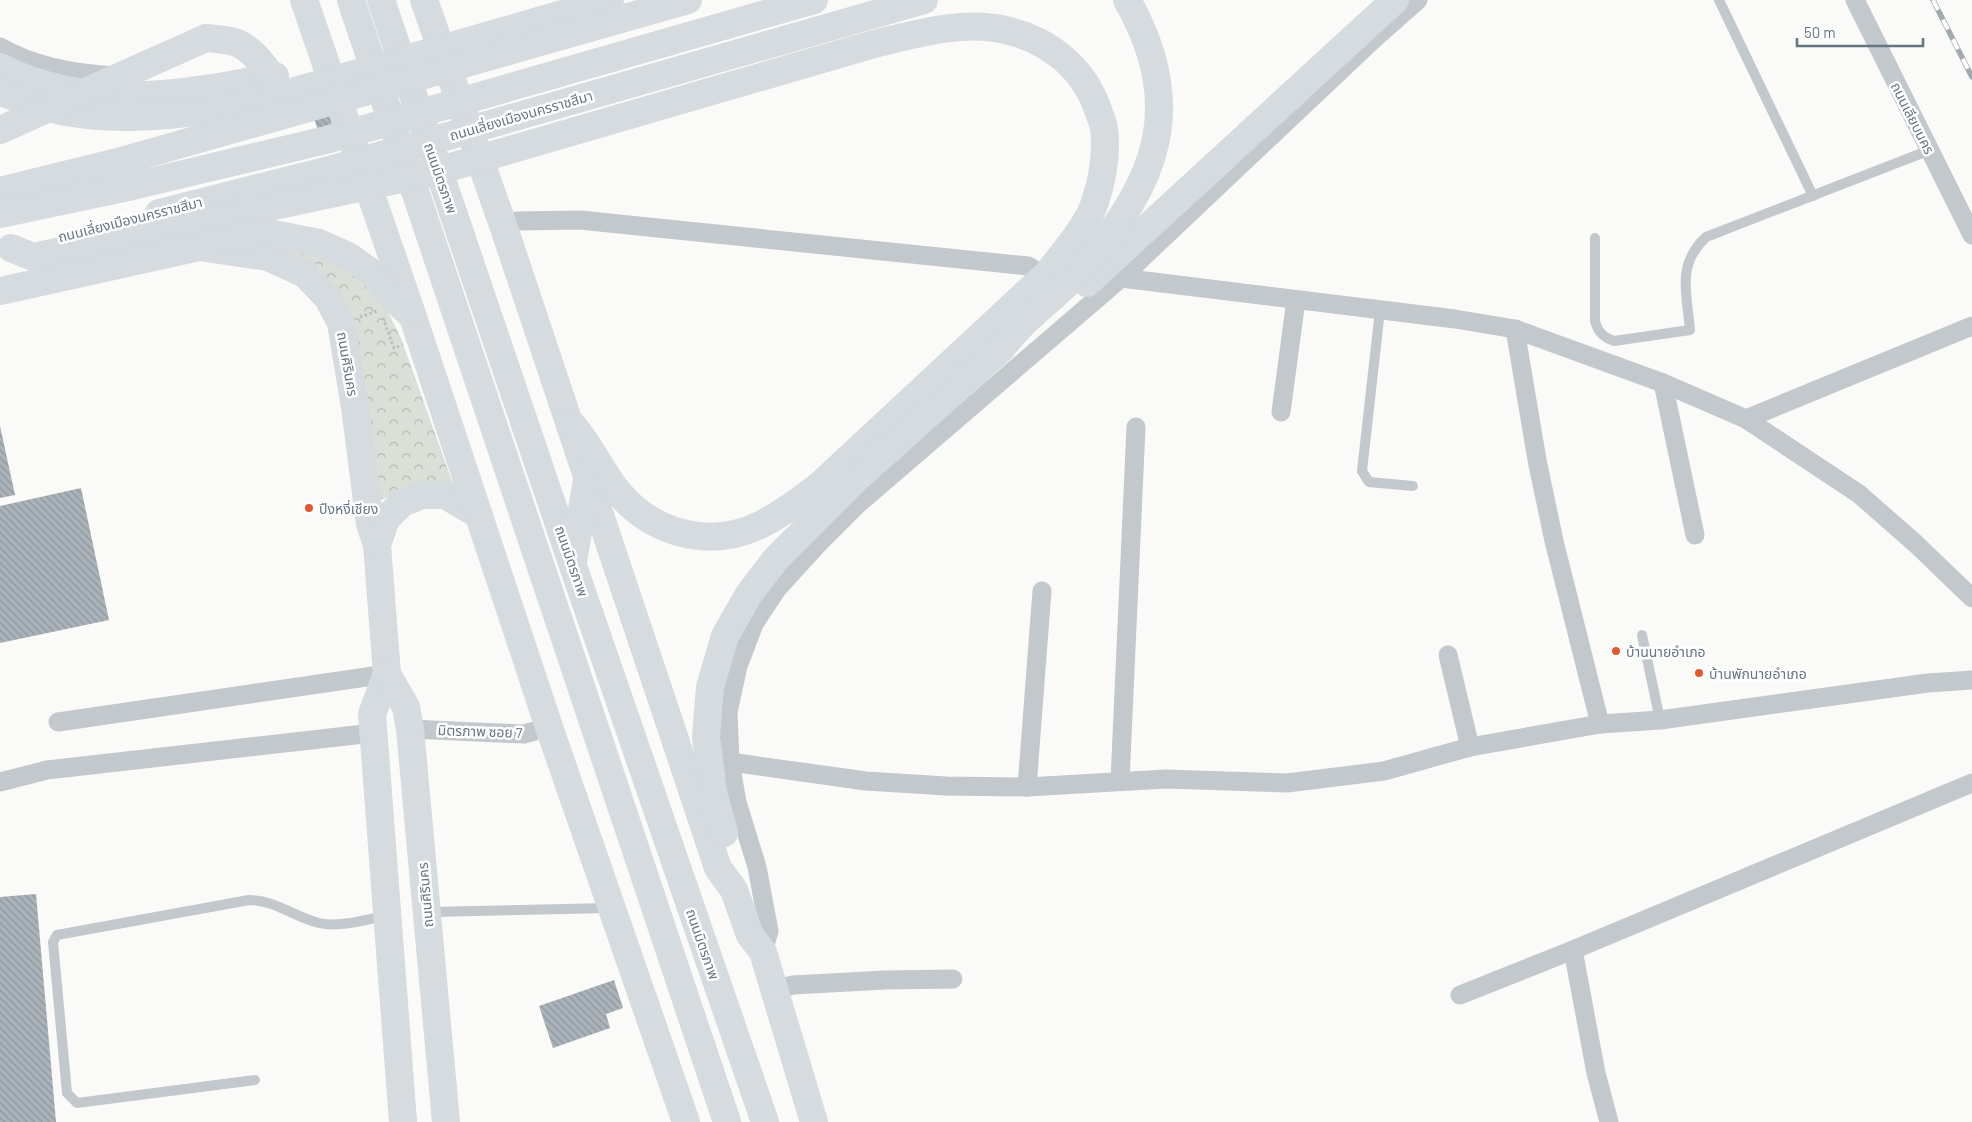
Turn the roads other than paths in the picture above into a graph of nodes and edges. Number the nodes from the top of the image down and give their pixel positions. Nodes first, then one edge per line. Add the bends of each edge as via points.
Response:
1 (304, 0) edge
2 (319, 0) edge
3 (351, 0) edge
4 (381, 0) edge
5 (424, 0) edge
6 (543, 0) edge
7 (610, 0) edge
8 (688, 0) edge
9 (814, 0) edge
10 (924, 0) edge
11 (1127, 0) edge
12 (1394, 0) edge
13 (1418, 0) edge
14 (1719, 0) edge
15 (1855, 0) edge
16 (581, 20) junction
17 (314, 30) junction
18 (2, 69) edge
19 (122, 76) junction
20 (0, 130) edge
21 (1930, 150) junction
22 (0, 191) edge
23 (1812, 196) junction
24 (0, 214) edge
25 (503, 225) junction
26 (141, 226) junction
27 (258, 231) junction
28 (1972, 235) edge
29 (1595, 238) dead end
30 (199, 247) junction
31 (6, 249) edge
32 (1032, 266) dead end
33 (1116, 278) junction
34 (0, 290) edge
35 (1296, 300) junction
36 (1380, 310) junction
37 (413, 317) junction
38 (1972, 326) edge
39 (1515, 329) junction
40 (1002, 348) junction
41 (1663, 383) junction
42 (1282, 412) dead end
43 (1746, 420) junction
44 (570, 422) junction
45 (1136, 427) dead end
46 (588, 477) junction
47 (1413, 486) dead end
48 (479, 515) junction
49 (1695, 535) dead end
50 (377, 545) junction
51 (572, 564) junction
52 (1042, 591) dead end
53 (1972, 598) edge
54 (1642, 635) dead end
55 (1448, 655) dead end
56 (387, 674) junction
57 (1972, 680) edge
58 (1660, 720) junction
59 (58, 722) dead end
60 (1600, 724) junction
61 (549, 727) junction
62 (410, 729) junction
63 (373, 734) junction
64 (1470, 747) junction
65 (730, 762) junction
66 (1120, 781) junction
67 (0, 782) edge
68 (1972, 783) edge
69 (1027, 787) junction
70 (734, 890) junction
71 (613, 908) junction
72 (426, 913) junction
73 (387, 916) junction
74 (1573, 950) junction
75 (763, 952) junction
76 (953, 979) dead end
77 (774, 990) junction
78 (1460, 995) dead end
79 (255, 1080) dead end
80 (404, 1122) edge
81 (446, 1122) edge
82 (686, 1122) edge
83 (727, 1122) edge
84 (765, 1122) edge
85 (814, 1122) edge
86 (1609, 1122) edge

1 - 17 main road
2 - 17 main road
3 - 83 main road, ถนนมิตรภาพ
4 - 51 main road, ถนนมิตรภาพ
5 - 25 main road
6 - 18 main road via 285,74 207,90 153,96 93,94 52,87
7 - 16 main road
8 - 16 main road
9 - 24 main road via 326,140
10 - 26 main road, ถนนเลี่ยงเมืองนครราชสีมา
11 - 40 main road via 1143,30 1155,66 1159,96 1157,141 1145,178 1125,215 1082,269 1012,334
12 - 40 main road via 1021,344
13 - 33 street
14 - 23 lane
15 - 21 street, ถนนเลียบนคร
16 - 18 main road via 291,92 208,110 155,116 93,115 46,108
16 - 22 main road via 125,160
17 - 37 main road
18 - 19 street via 16,56 58,69
19 - 20 main road
19 - 27 main road via 206,38 234,42 270,74 284,103 298,168 294,190 272,219
21 - 23 lane
21 - 28 street, ถนนเลียบนคร
23 - 29 lane via 1706,237 1699,244 1687,264 1685,278 1690,330 1614,342 1605,338 1595,321
25 - 32 street via 517,221 580,220
25 - 44 main road
26 - 31 main road, ถนนเลี่ยงเมืองนครราชสีมา
26 - 44 main road via 434,172 874,44 926,32 969,27 1004,30 1033,39 1058,53 1079,73 1094,97 1104,126 1105,164 1095,204 1073,240 1047,274 820,485 787,510 759,526 728,536 696,536 668,530 641,515 615,488 583,436
27 - 30 main road
27 - 37 main road via 319,243 348,256 372,274
30 - 34 main road
30 - 50 main road, ถนนศิรินคร via 268,257 305,274 328,298 341,323 370,524
33 - 35 street
33 - 65 street via 857,505 777,589 754,624 738,666 728,712
35 - 36 street
35 - 42 street
36 - 39 street
36 - 47 lane via 1362,471 1369,482
37 - 48 main road
38 - 43 street
39 - 41 street
39 - 60 street via 1554,541
40 - 70 main road via 798,535 749,594 725,636 710,686 706,737
41 - 43 street
41 - 49 street
43 - 53 street via 1859,494
44 - 46 main road
45 - 66 street
46 - 51 main road
46 - 70 main road via 718,868
48 - 50 main road, ถนนศิรินคร via 445,495 422,495 402,502 386,519
48 - 61 main road
50 - 56 main road, ถนนศิรินคร
51 - 84 main road, ถนนมิตรภาพ
52 - 69 street
54 - 58 lane
55 - 64 street
56 - 59 street
56 - 62 main road, ถนนศิรินคร via 406,707
56 - 63 main road, ถนนศิรินคร via 372,714
57 - 58 street via 1928,683
58 - 60 street
60 - 64 street
61 - 62 street, มิตรภาพ ซอย 7 via 524,734
61 - 71 main road
62 - 72 main road, ถนนศิรินคร
63 - 67 street via 47,770
63 - 73 main road, ถนนศิรินคร
64 - 66 street via 1384,771 1287,783 1176,779
65 - 69 street via 866,781
65 - 75 street via 737,802 757,867 769,931
66 - 69 street
68 - 74 street
70 - 75 main road via 750,935
71 - 72 lane
71 - 82 main road
72 - 81 main road, ถนนศิรินคร
73 - 79 lane via 321,923 273,903 249,900 54,938 67,1093 71,1099 77,1103
73 - 80 main road, ถนนศิรินคร
74 - 78 street
74 - 86 street via 1596,1073
75 - 77 main road
76 - 77 street via 793,985
77 - 85 main road

